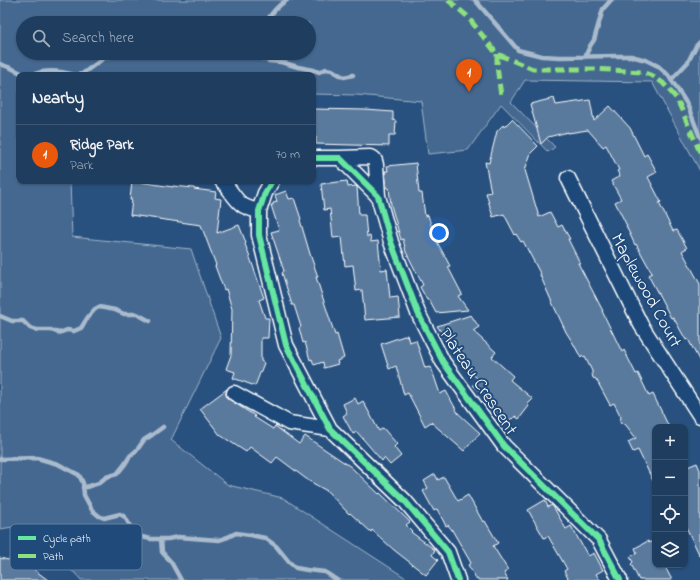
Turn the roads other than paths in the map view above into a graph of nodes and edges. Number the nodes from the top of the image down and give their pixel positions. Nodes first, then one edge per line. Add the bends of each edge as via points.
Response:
1 (316, 158) edge
2 (340, 158) junction
3 (568, 178) dead end
4 (225, 184) edge
5 (270, 184) edge
6 (378, 196) junction
7 (259, 211) junction
8 (234, 393) dead end
9 (700, 416) edge
10 (330, 430) junction
11 (458, 580) edge
12 (620, 580) edge

1 - 2 street
2 - 6 street, Plateau Crescent
2 - 6 street via 370,157 375,160
3 - 9 street, Maplewood Court via 641,326
4 - 7 street via 244,206
5 - 7 street
6 - 12 street, Plateau Crescent via 391,242 418,313 444,362 504,446 599,540
7 - 10 street via 259,235 286,345
8 - 10 street via 289,423
10 - 11 street via 405,501 448,552

